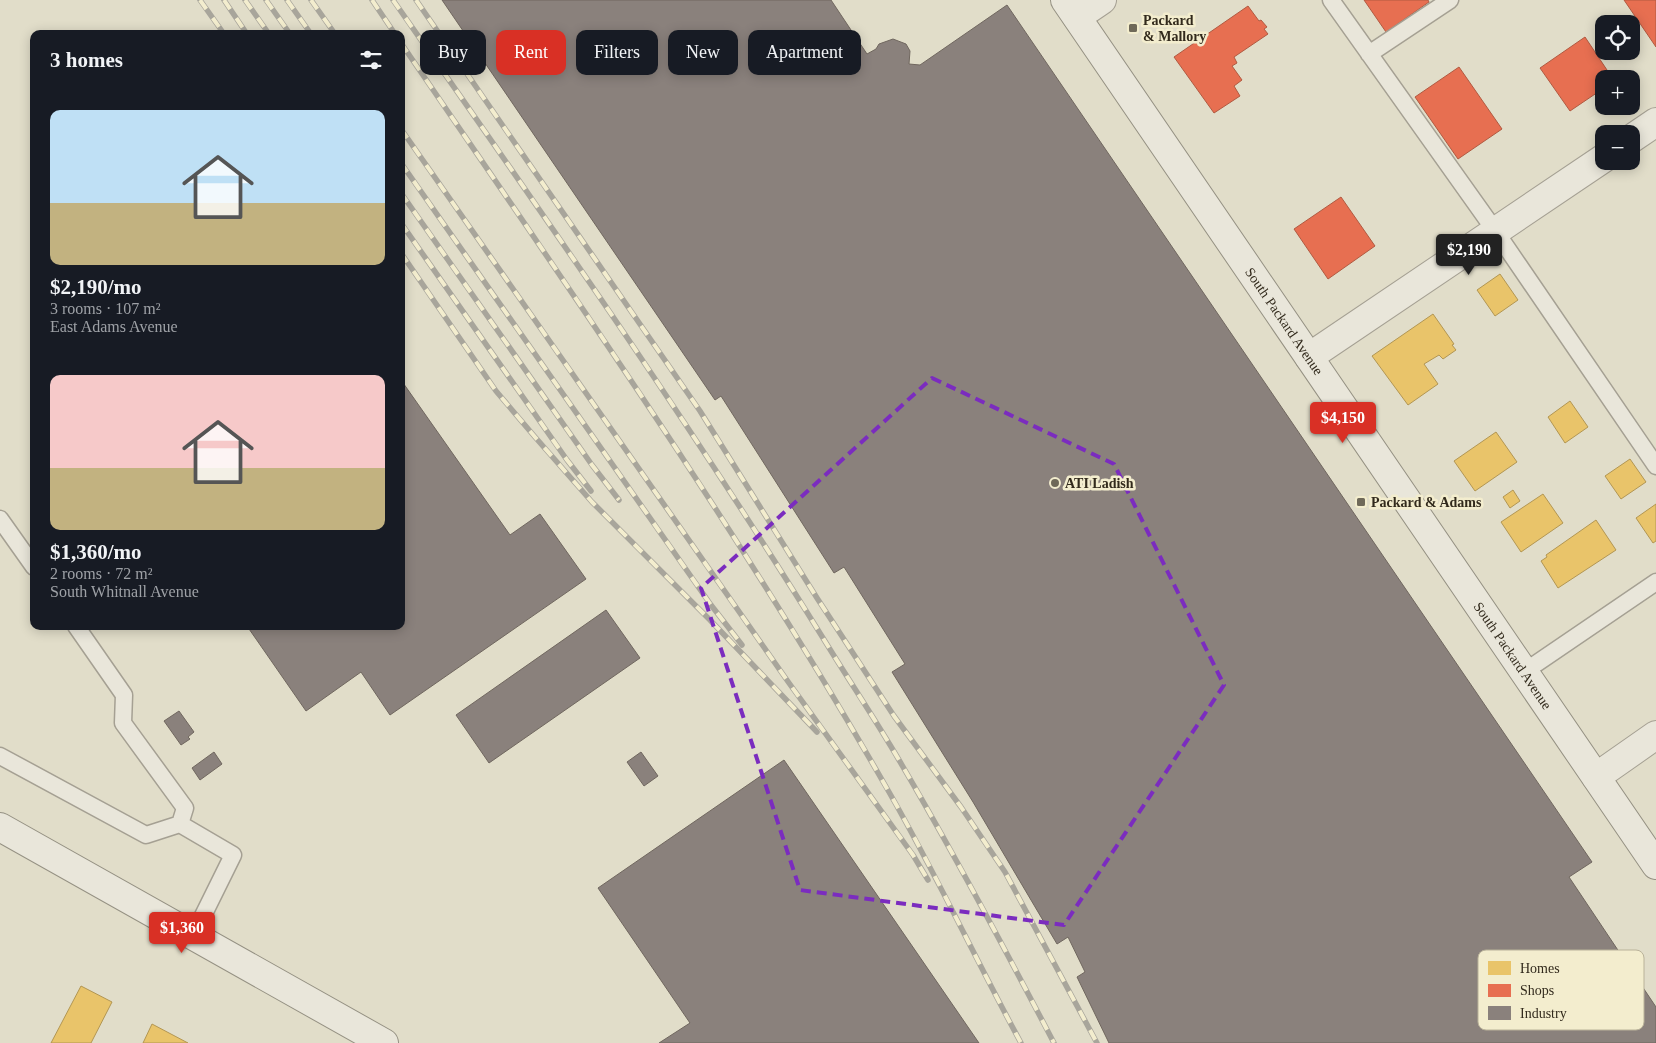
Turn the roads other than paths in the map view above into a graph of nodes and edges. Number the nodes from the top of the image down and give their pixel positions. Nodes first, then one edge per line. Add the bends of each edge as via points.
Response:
1 (1102, 0) edge
2 (1331, 0) edge
3 (1450, 0) edge
4 (1071, 9) edge
5 (1369, 54) junction
6 (1656, 122) edge
7 (1640, 133) edge
8 (1595, 164) edge
9 (1496, 232) junction
10 (1309, 358) junction
11 (1656, 466) edge
12 (0, 519) edge
13 (30, 561) edge
14 (1656, 582) edge
15 (79, 630) edge
16 (1524, 672) junction
17 (1656, 735) edge
18 (0, 756) edge
19 (1596, 777) junction
20 (180, 824) junction
21 (0, 827) edge
22 (1656, 865) edge
23 (193, 936) junction
24 (384, 1043) edge

1 - 4 street
2 - 5 lane
3 - 5 lane
4 - 10 street, South Packard Avenue
5 - 9 lane
6 - 7 street
8 - 9 street
9 - 10 street
9 - 11 lane
10 - 16 street, South Packard Avenue
12 - 13 lane
14 - 16 lane
15 - 20 lane via 124,695 123,723 185,808
16 - 19 street, South Packard Avenue
17 - 19 street
18 - 20 lane via 146,835
19 - 22 street, South Packard Avenue
20 - 23 lane via 233,855
21 - 23 street
23 - 24 street

